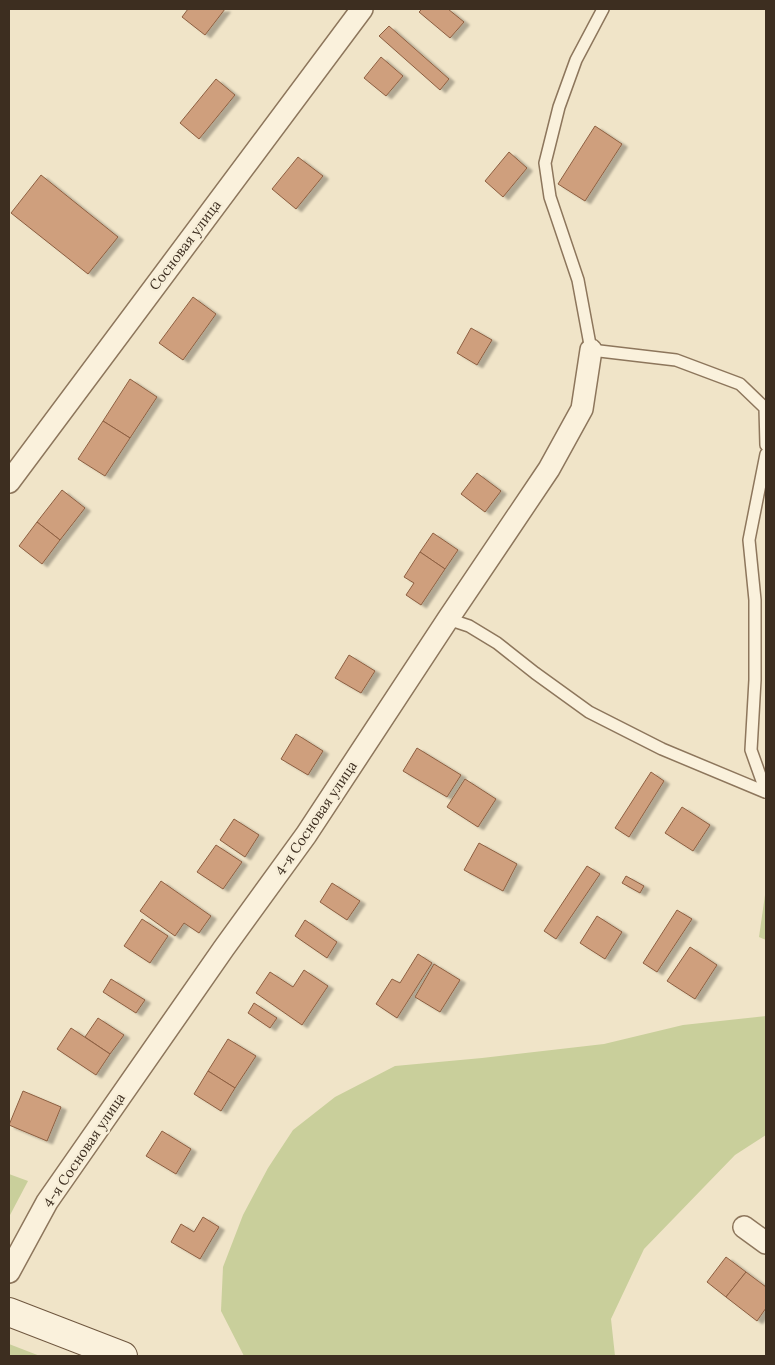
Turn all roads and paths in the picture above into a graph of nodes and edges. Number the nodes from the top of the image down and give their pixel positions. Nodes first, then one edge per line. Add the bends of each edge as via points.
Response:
1 (362, 9) edge
2 (603, 9) edge
3 (592, 350) junction
4 (766, 444) edge
5 (766, 454) edge
6 (9, 482) edge
7 (448, 619) junction
8 (766, 792) edge
9 (744, 1227) dead end
10 (766, 1243) edge
11 (9, 1272) edge
12 (9, 1312) edge
13 (123, 1356) edge

1 - 6 street, Сосновая улица
2 - 3 lane via 576,60 559,107 546,163 550,197 578,280
3 - 4 lane via 676,360 740,384 765,408
3 - 7 street, 4-я Сосновая улица via 582,409 549,469
5 - 8 lane via 749,540 755,680 751,750
7 - 8 lane via 469,626 497,643 589,712 662,749
7 - 11 street, 4-я Сосновая улица via 306,835 47,1202
9 - 10 street
12 - 13 main road

